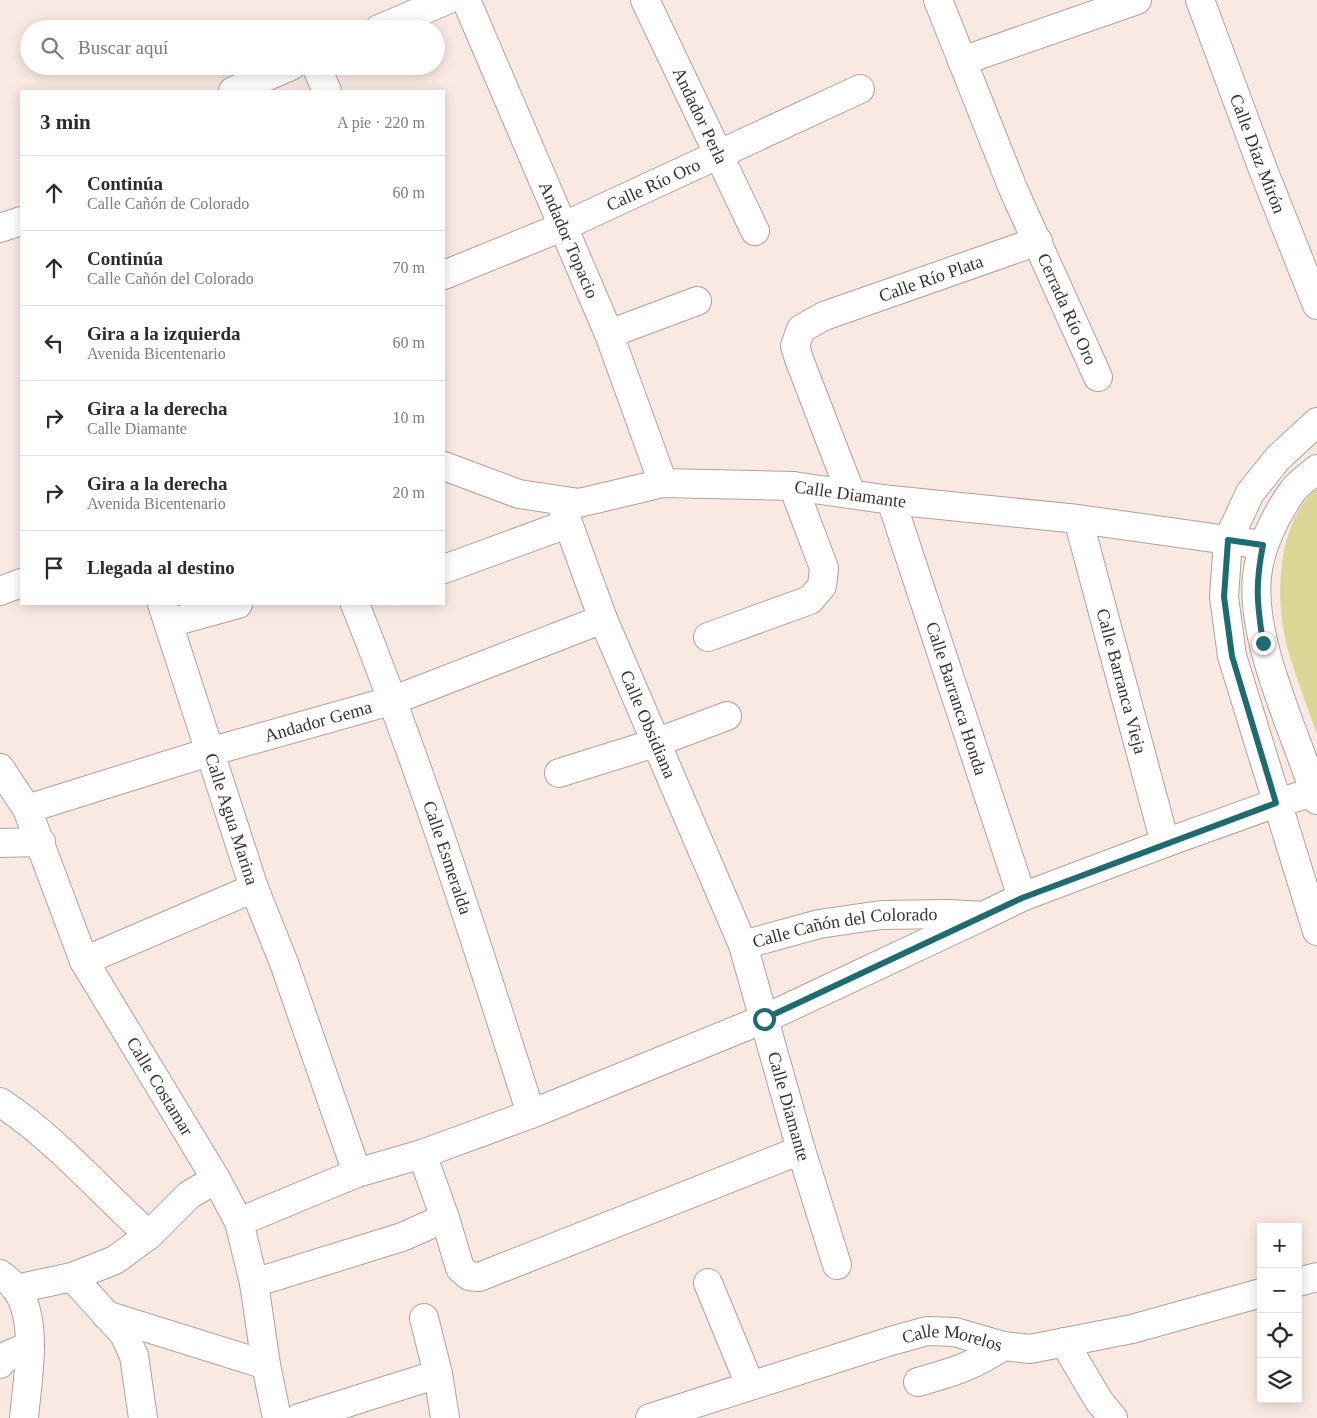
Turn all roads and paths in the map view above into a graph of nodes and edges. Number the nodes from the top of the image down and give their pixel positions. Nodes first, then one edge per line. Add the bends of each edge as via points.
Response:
1 (446, 0) edge
2 (466, 0) edge
3 (645, 0) edge
4 (938, 0) edge
5 (1137, 0) edge
6 (1200, 0) edge
7 (400, 20) edge
8 (962, 61) junction
9 (270, 75) edge
10 (320, 75) edge
11 (860, 89) dead end
12 (235, 90) edge
13 (327, 90) edge
14 (718, 154) junction
15 (20, 221) edge
16 (562, 227) junction
17 (0, 228) edge
18 (755, 231) dead end
19 (1038, 241) junction
20 (445, 275) edge
21 (697, 301) dead end
22 (1317, 305) edge
23 (609, 334) junction
24 (1098, 377) dead end
25 (1317, 422) edge
26 (445, 466) edge
27 (1317, 469) edge
28 (663, 483) junction
29 (793, 486) junction
30 (851, 494) junction
31 (891, 500) junction
32 (564, 512) junction
33 (1078, 518) junction
34 (1228, 540) junction
35 (1263, 545) junction
36 (445, 569) edge
37 (20, 583) edge
38 (0, 591) edge
39 (231, 605) edge
40 (356, 605) edge
41 (166, 614) edge
42 (603, 619) junction
43 (708, 637) dead end
44 (394, 700) junction
45 (727, 716) dead end
46 (655, 743) junction
47 (209, 752) junction
48 (0, 768) edge
49 (559, 773) dead end
50 (1316, 796) edge
51 (1276, 803) junction
52 (27, 809) junction
53 (41, 842) junction
54 (0, 843) edge
55 (1165, 843) junction
56 (254, 888) junction
57 (1022, 898) junction
58 (983, 916) junction
59 (1317, 930) edge
60 (743, 945) junction
61 (84, 961) junction
62 (764, 1019) junction
63 (0, 1102) edge
64 (531, 1114) junction
65 (801, 1150) junction
66 (422, 1154) junction
67 (357, 1173) junction
68 (216, 1179) junction
69 (446, 1218) junction
70 (239, 1222) junction
71 (149, 1235) junction
72 (837, 1265) dead end
73 (72, 1277) junction
74 (1317, 1277) edge
75 (1302, 1281) edge
76 (8, 1282) edge
77 (254, 1283) junction
78 (708, 1283) dead end
79 (1257, 1294) edge
80 (106, 1315) junction
81 (424, 1318) dead end
82 (1064, 1342) junction
83 (30, 1346) junction
84 (1004, 1346) junction
85 (0, 1364) edge
86 (266, 1365) junction
87 (438, 1374) junction
88 (918, 1382) dead end
89 (750, 1385) junction
90 (24, 1418) edge
91 (143, 1418) edge
92 (277, 1418) edge
93 (299, 1418) edge
94 (445, 1418) edge
95 (650, 1418) edge
96 (1113, 1418) edge

1 - 7 street
2 - 16 street, Andador Topacio
3 - 14 street, Andador Perla
4 - 8 street
5 - 8 street
6 - 22 street, Calle Díaz Mirón
8 - 19 street via 1014,191
9 - 12 street
10 - 13 street
11 - 14 street, Calle Río Oro
14 - 16 street, Calle Río Oro
14 - 18 street, Andador Perla
15 - 17 street
16 - 20 street, Calle Río Oro
16 - 23 street, Andador Topacio
19 - 24 street, Cerrada Río Oro
19 - 30 street, Calle Río Plata via 824,316 801,329 795,346
21 - 23 street
23 - 28 street, Andador Topacio
25 - 34 street via 1278,458 1250,493
26 - 32 street, Calle Diamante
27 - 35 street via 1292,491
28 - 29 street, Calle Diamante
28 - 32 street, Calle Diamante via 579,502
29 - 30 street, Calle Diamante
29 - 43 street via 824,568 822,586 810,600
30 - 31 street, Calle Diamante
31 - 33 street, Calle Diamante
31 - 57 street, Calle Barranca Honda
32 - 36 street, Calle Diamante
32 - 42 street, Calle Obsidiana
33 - 34 street, Calle Diamante
33 - 55 street, Calle Barranca Vieja
34 - 35 street, Calle Diamante
34 - 51 street via 1224,597 1232,656
35 - 50 street via 1256,599 1263,643
37 - 38 street
39 - 41 street
40 - 44 street, Calle Esmeralda
41 - 47 street, Calle Agua Marina
42 - 44 street, Andador Gema
42 - 46 street, Calle Obsidiana
44 - 47 street, Andador Gema
44 - 64 street, Calle Esmeralda
45 - 46 street
46 - 49 street
46 - 60 street, Calle Obsidiana
47 - 52 street, Andador Gema
47 - 56 street, Calle Agua Marina
48 - 52 street, Calle Costamar
50 - 51 street, Calle Cañón del Colorado
51 - 55 street, Calle Cañón del Colorado
51 - 59 street
52 - 53 street, Calle Costamar
53 - 54 street
53 - 61 street, Calle Costamar
55 - 57 street, Calle Cañón del Colorado
56 - 61 street
56 - 67 street, Calle Agua Marina via 309,1032
57 - 58 street, Calle Cañón del Colorado
58 - 60 street, Calle Cañón del Colorado via 881,916 819,924
58 - 62 street
60 - 62 street, Calle Diamante
61 - 68 street, Calle Costamar
62 - 64 street
62 - 65 street, Calle Diamante
63 - 71 street via 66,1154 101,1192
64 - 66 street
65 - 69 street via 480,1277 469,1276 460,1268
65 - 72 street, Calle Diamante
66 - 67 street
66 - 69 street
67 - 70 street
68 - 70 street, Calle Costamar
68 - 71 street via 189,1195
69 - 77 street via 402,1237
70 - 77 street, Calle Costamar
71 - 73 street via 115,1260
73 - 76 street
73 - 80 street
74 - 75 street
76 - 83 street via 27,1315
77 - 86 street, Calle Costamar
78 - 89 street
79 - 82 street, Calle Morelos via 1132,1329
80 - 86 street
80 - 91 street via 124,1334 134,1356
81 - 87 street
82 - 84 street, Calle Morelos via 1030,1349
82 - 96 street via 1099,1401
83 - 85 street via 8,1355
83 - 90 street
84 - 88 street via 959,1371
84 - 89 street, Calle Morelos via 954,1332 927,1331
86 - 92 street, Calle Costamar
87 - 93 street
87 - 94 street
89 - 95 street, Calle Morelos

